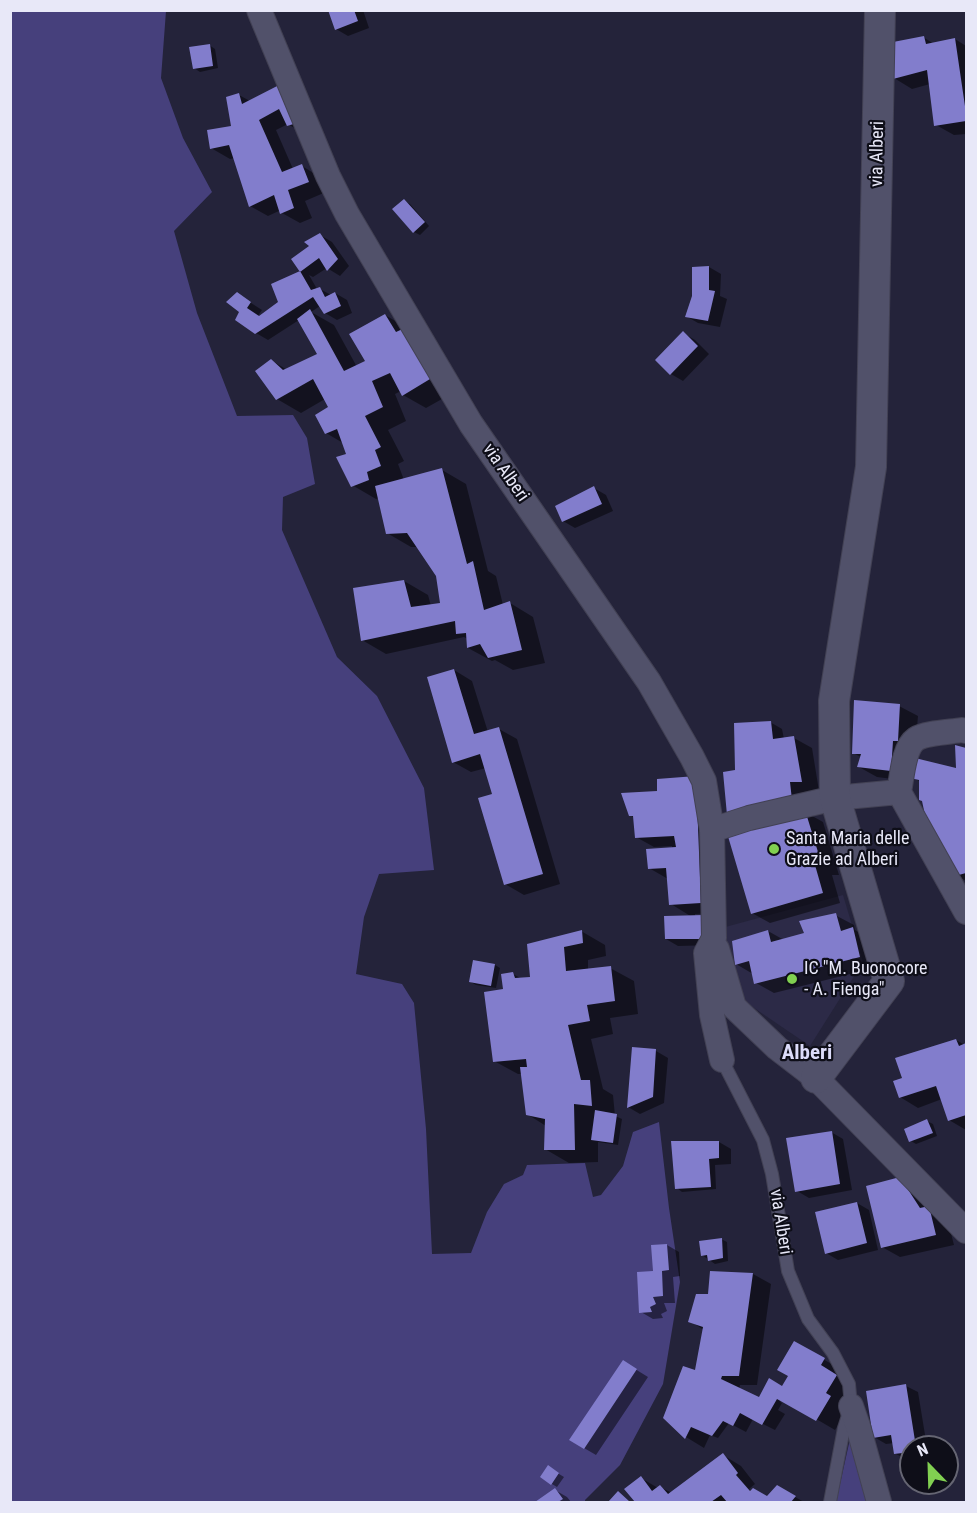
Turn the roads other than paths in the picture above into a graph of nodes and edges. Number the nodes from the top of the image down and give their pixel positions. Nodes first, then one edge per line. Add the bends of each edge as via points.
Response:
1 (880, 10) edge
2 (257, 14) edge
3 (966, 731) edge
4 (899, 792) junction
5 (835, 798) junction
6 (712, 830) junction
7 (966, 912) edge
8 (714, 938) junction
9 (723, 1060) joint
10 (816, 1078) junction
11 (966, 1231) edge
12 (850, 1406) junction
13 (830, 1503) edge
14 (879, 1503) edge

1 - 5 street, via Alberi via 871,467 834,701
2 - 6 street, via Alberi via 347,214 471,424 650,682 704,781
3 - 4 street via 915,740 907,752
4 - 5 street
4 - 7 street
5 - 6 street
5 - 10 street, via Alberi via 889,981
6 - 8 street, via Alberi
8 - 9 street, via Alberi via 706,953 712,1015
8 - 10 street, via Alberi via 734,1007
9 - 12 lane, via Alberi via 763,1140 788,1271 808,1319 833,1353 849,1384
10 - 11 street, via Alberi
12 - 13 lane, via Alberi
12 - 14 street

